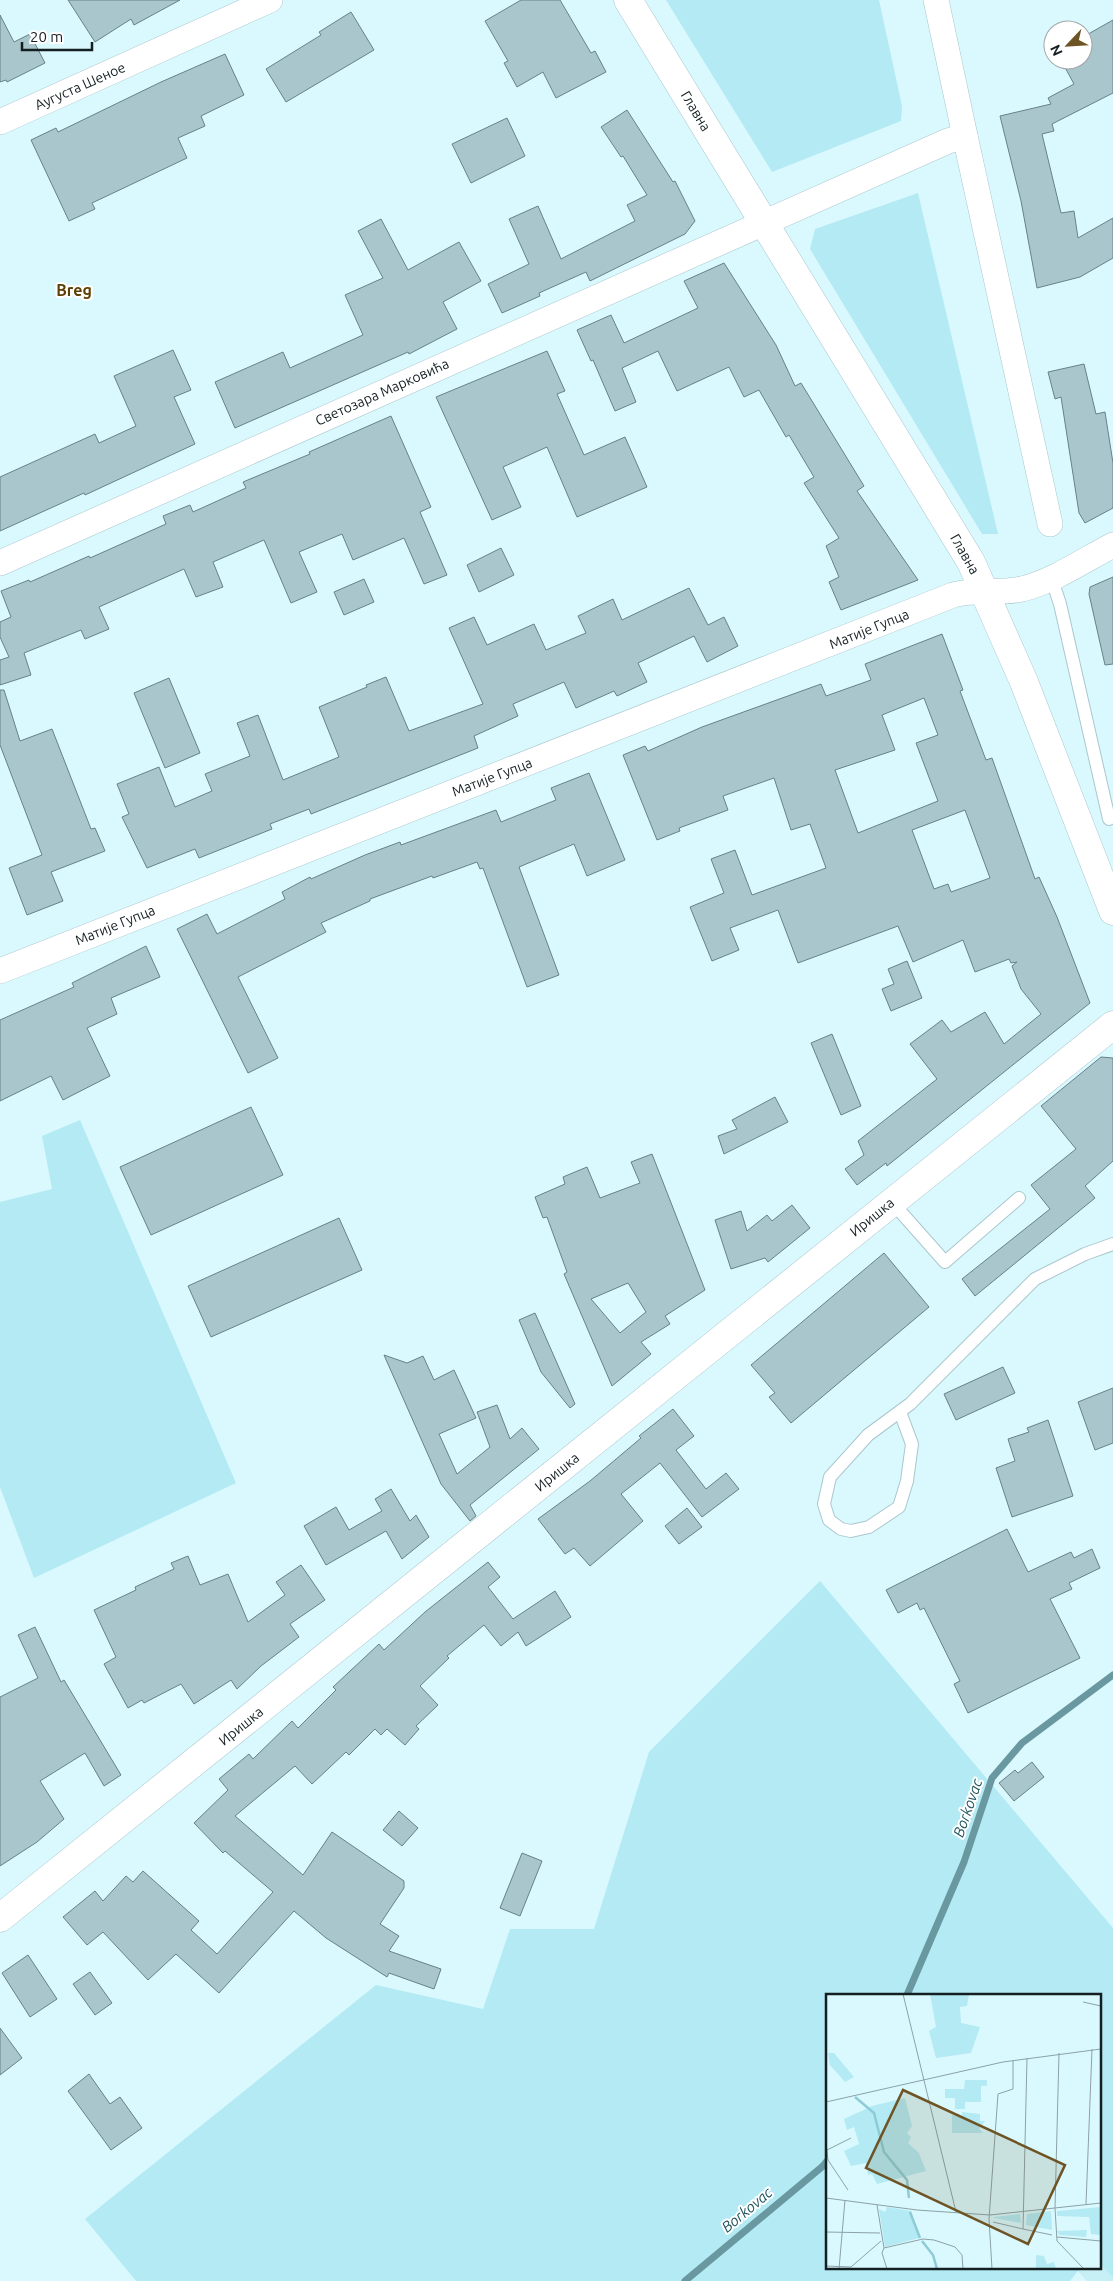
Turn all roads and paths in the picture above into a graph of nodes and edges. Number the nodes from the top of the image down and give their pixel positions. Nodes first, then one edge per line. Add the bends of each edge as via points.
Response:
1 (270, 0) edge
2 (628, 0) edge
3 (936, 0) edge
4 (0, 122) edge
5 (965, 136) junction
6 (764, 223) junction
7 (1050, 524) dead end
8 (1113, 545) edge
9 (0, 563) edge
10 (1051, 577) junction
11 (986, 592) junction
12 (1109, 819) dead end
13 (1113, 911) edge
14 (0, 971) edge
15 (1113, 1025) edge
16 (1019, 1198) dead end
17 (891, 1201) junction
18 (1113, 1244) edge
19 (900, 1412) junction
20 (0, 1918) edge

1 - 4 street, Аугуста Шеное
2 - 6 street, Главна
3 - 5 street
5 - 6 street
5 - 7 street
6 - 9 street, Светозара Марковића
6 - 11 street, Главна via 961,544
8 - 10 street, Матије Гупца
10 - 11 street, Матије Гупца via 1020,589
10 - 12 lane
11 - 13 street, Главна
11 - 14 street, Матије Гупца via 966,592 945,598
15 - 17 street, Иришка
16 - 17 lane via 945,1262
17 - 20 street, Иришка
18 - 19 lane via 1035,1279
19 - 19 lane via 868,1435 830,1477 824,1504 829,1520 841,1529 851,1531 869,1527 899,1507 907,1481 912,1444

